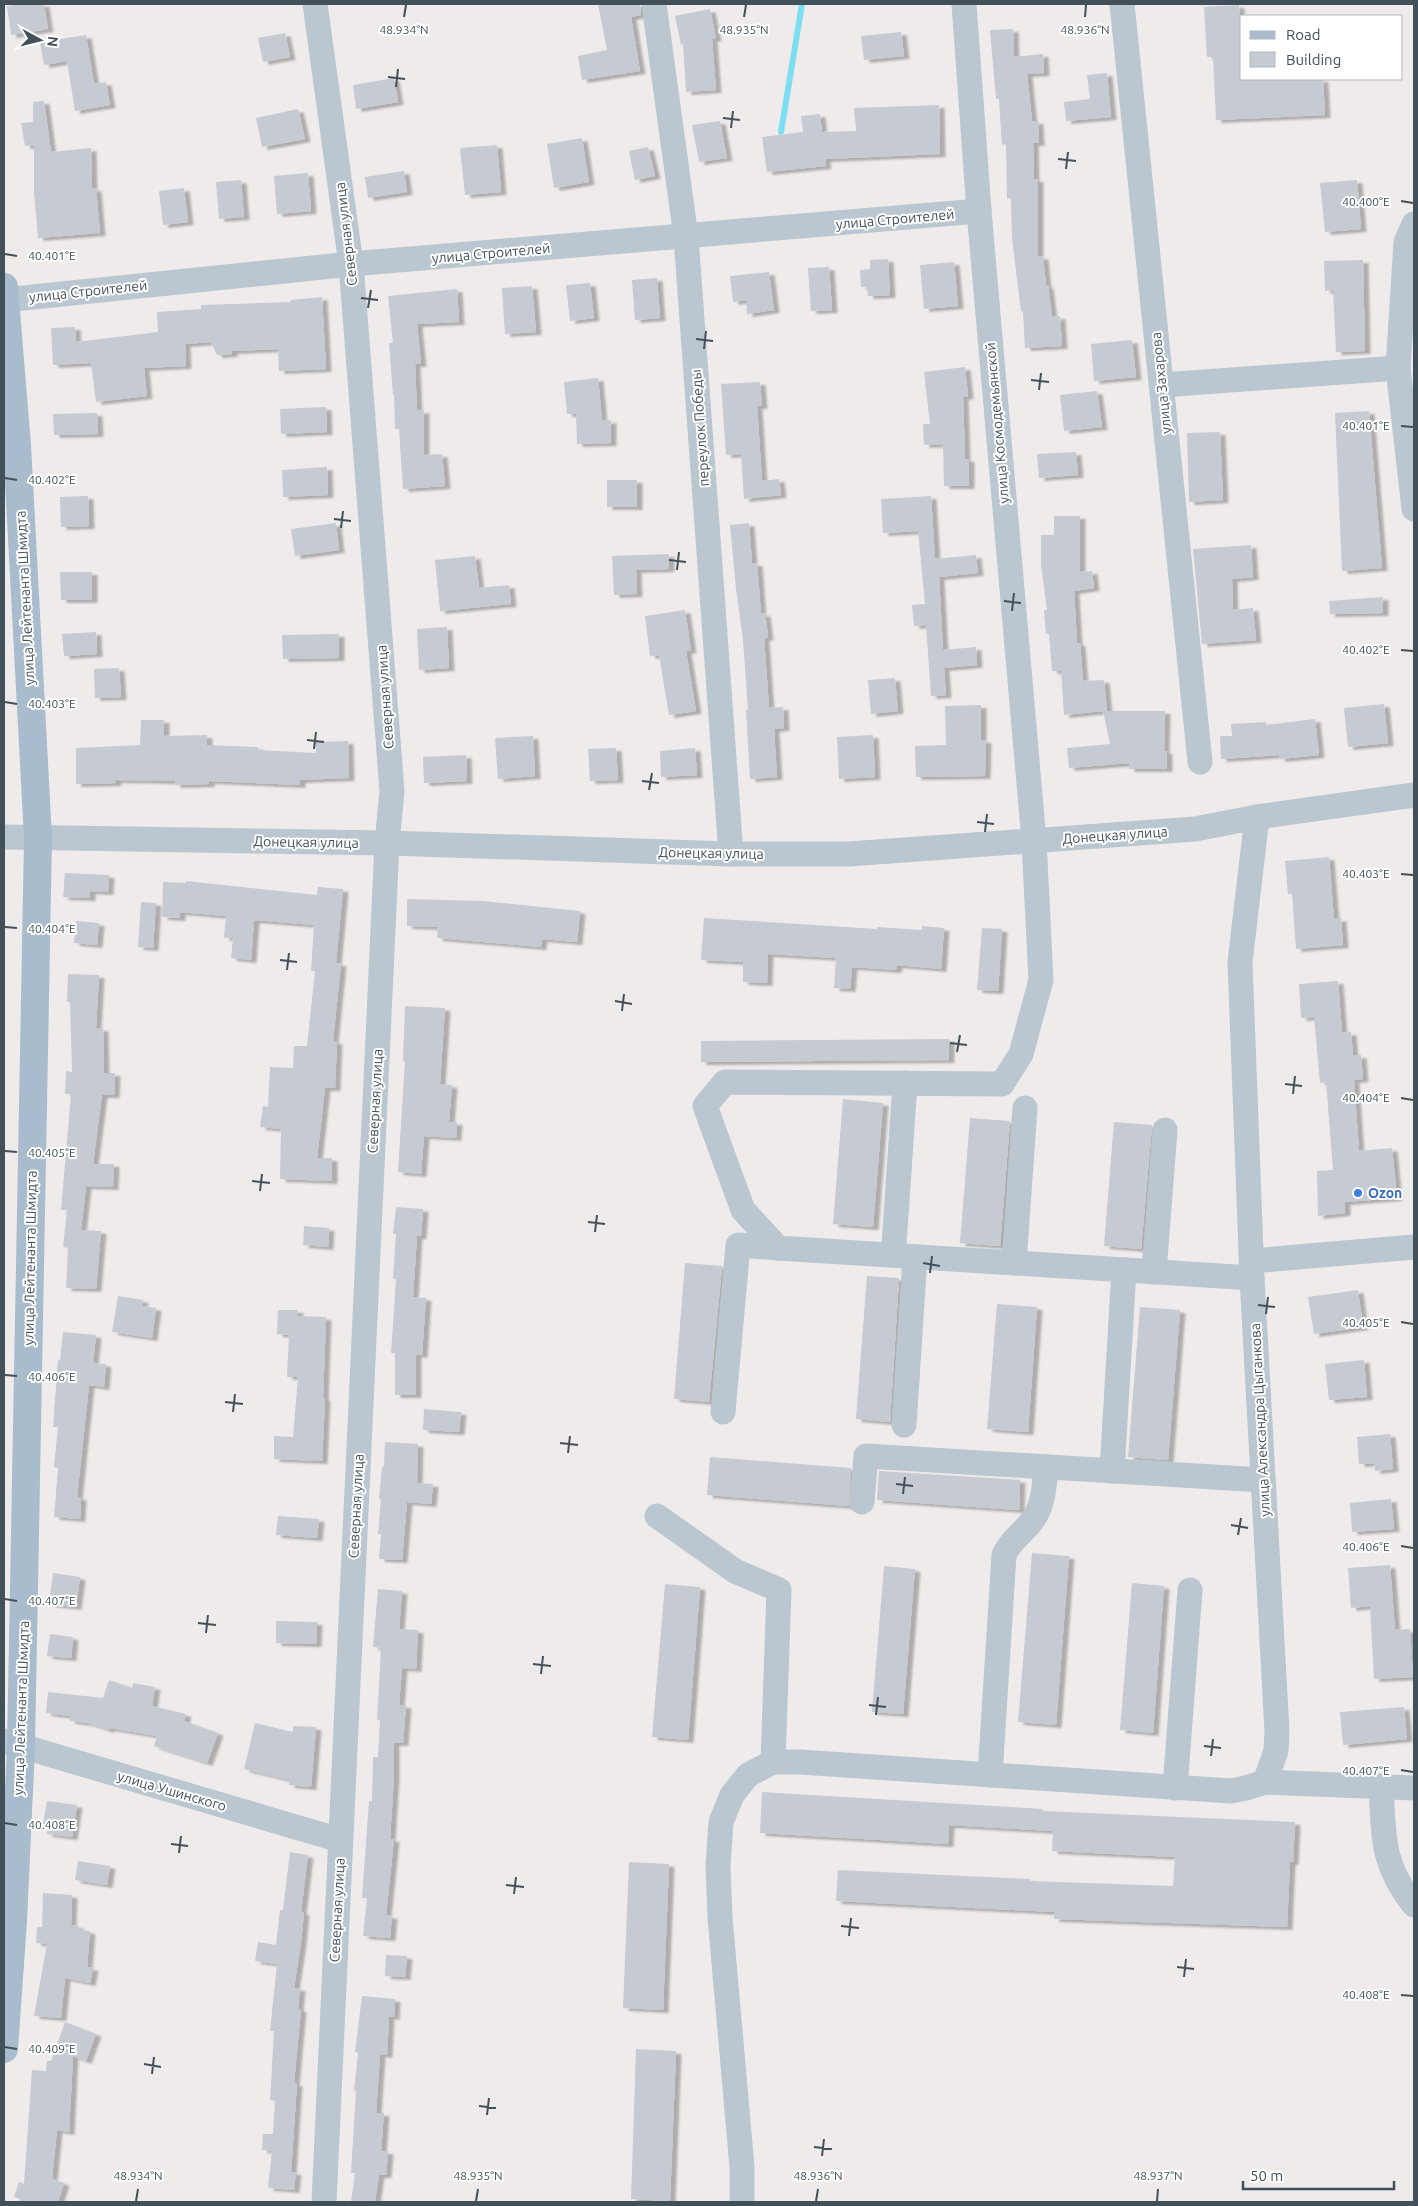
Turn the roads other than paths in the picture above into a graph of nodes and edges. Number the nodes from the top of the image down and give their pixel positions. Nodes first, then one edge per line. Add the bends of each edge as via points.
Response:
1 (315, 4) edge
2 (654, 4) edge
3 (964, 4) edge
4 (1122, 4) edge
5 (979, 212) junction
6 (1414, 224) edge
7 (686, 237) junction
8 (351, 264) junction
9 (4, 295) edge
10 (1398, 368) junction
11 (1162, 385) junction
12 (1414, 510) edge
13 (1200, 762) dead end
14 (1414, 795) edge
15 (1257, 817) junction
16 (4, 837) edge
17 (38, 838) junction
18 (1034, 841) junction
19 (387, 843) junction
20 (732, 854) junction
21 (905, 1083) junction
22 (1025, 1108) dead end
23 (1165, 1130) dead end
24 (1414, 1247) edge
25 (778, 1248) junction
26 (904, 1251) junction
27 (1014, 1263) junction
28 (1124, 1270) junction
29 (1251, 1270) junction
30 (1154, 1272) junction
31 (724, 1412) dead end
32 (904, 1425) dead end
33 (1046, 1467) junction
34 (1112, 1471) junction
35 (1263, 1480) junction
36 (862, 1502) dead end
37 (657, 1516) dead end
38 (1190, 1590) dead end
39 (13, 1744) edge
40 (773, 1762) junction
41 (990, 1775) junction
42 (1265, 1782) junction
43 (1381, 1786) junction
44 (1175, 1788) junction
45 (1414, 1788) edge
46 (340, 1840) junction
47 (1414, 1905) edge
48 (4, 2049) edge
49 (324, 2202) edge
50 (742, 2202) edge

1 - 8 street, Северная улица
2 - 7 street, переулок Победы
3 - 5 street, улица Космодемьянской
4 - 11 street, улица Захарова
5 - 7 street, улица Строителей
5 - 18 street, улица Космодемьянской
6 - 10 street via 1406,242
7 - 8 street, улица Строителей
7 - 20 street, переулок Победы
8 - 9 street, улица Строителей
8 - 19 street, Северная улица via 392,790
9 - 17 main road, улица Лейтенанта Шмидта via 17,445
10 - 11 street
10 - 12 street
11 - 13 street, улица Захарова
14 - 15 street, Донецкая улица
15 - 18 street, Донецкая улица via 1196,829
15 - 29 street, улица Александра Цыганкова via 1240,962
16 - 17 street, Донецкая улица
17 - 19 street, Донецкая улица
17 - 39 main road, улица Лейтенанта Шмидта
18 - 20 street, Донецкая улица via 849,854
18 - 21 street, улица Космодемьянской via 1041,980 1021,1054 1002,1084
19 - 20 street, Донецкая улица
19 - 46 street, Северная улица
21 - 25 street via 725,1082 705,1106 743,1210
21 - 26 street
22 - 27 street
23 - 30 street
24 - 29 street
25 - 26 street
25 - 31 street via 738,1245
26 - 27 street
26 - 32 street
27 - 28 street
28 - 30 street
28 - 34 street
29 - 30 street
29 - 35 street, улица Александра Цыганкова
33 - 34 street
33 - 36 street via 866,1456
33 - 41 street via 1042,1502 1031,1522 1009,1544 1004,1555
34 - 35 street
35 - 42 street, улица Александра Цыганкова via 1277,1731 1276,1751
37 - 40 street via 735,1571 778,1590
38 - 44 street
39 - 46 street, улица Ушинского
39 - 48 main road, улица Лейтенанта Шмидта via 13,1921
40 - 41 street
40 - 50 street via 748,1774 732,1796 721,1822 719,1839 720,1917 742,2166
41 - 44 street
42 - 43 street
42 - 44 street via 1231,1791
43 - 45 street
43 - 47 street via 1385,1845 1392,1873
46 - 49 street, Северная улица

